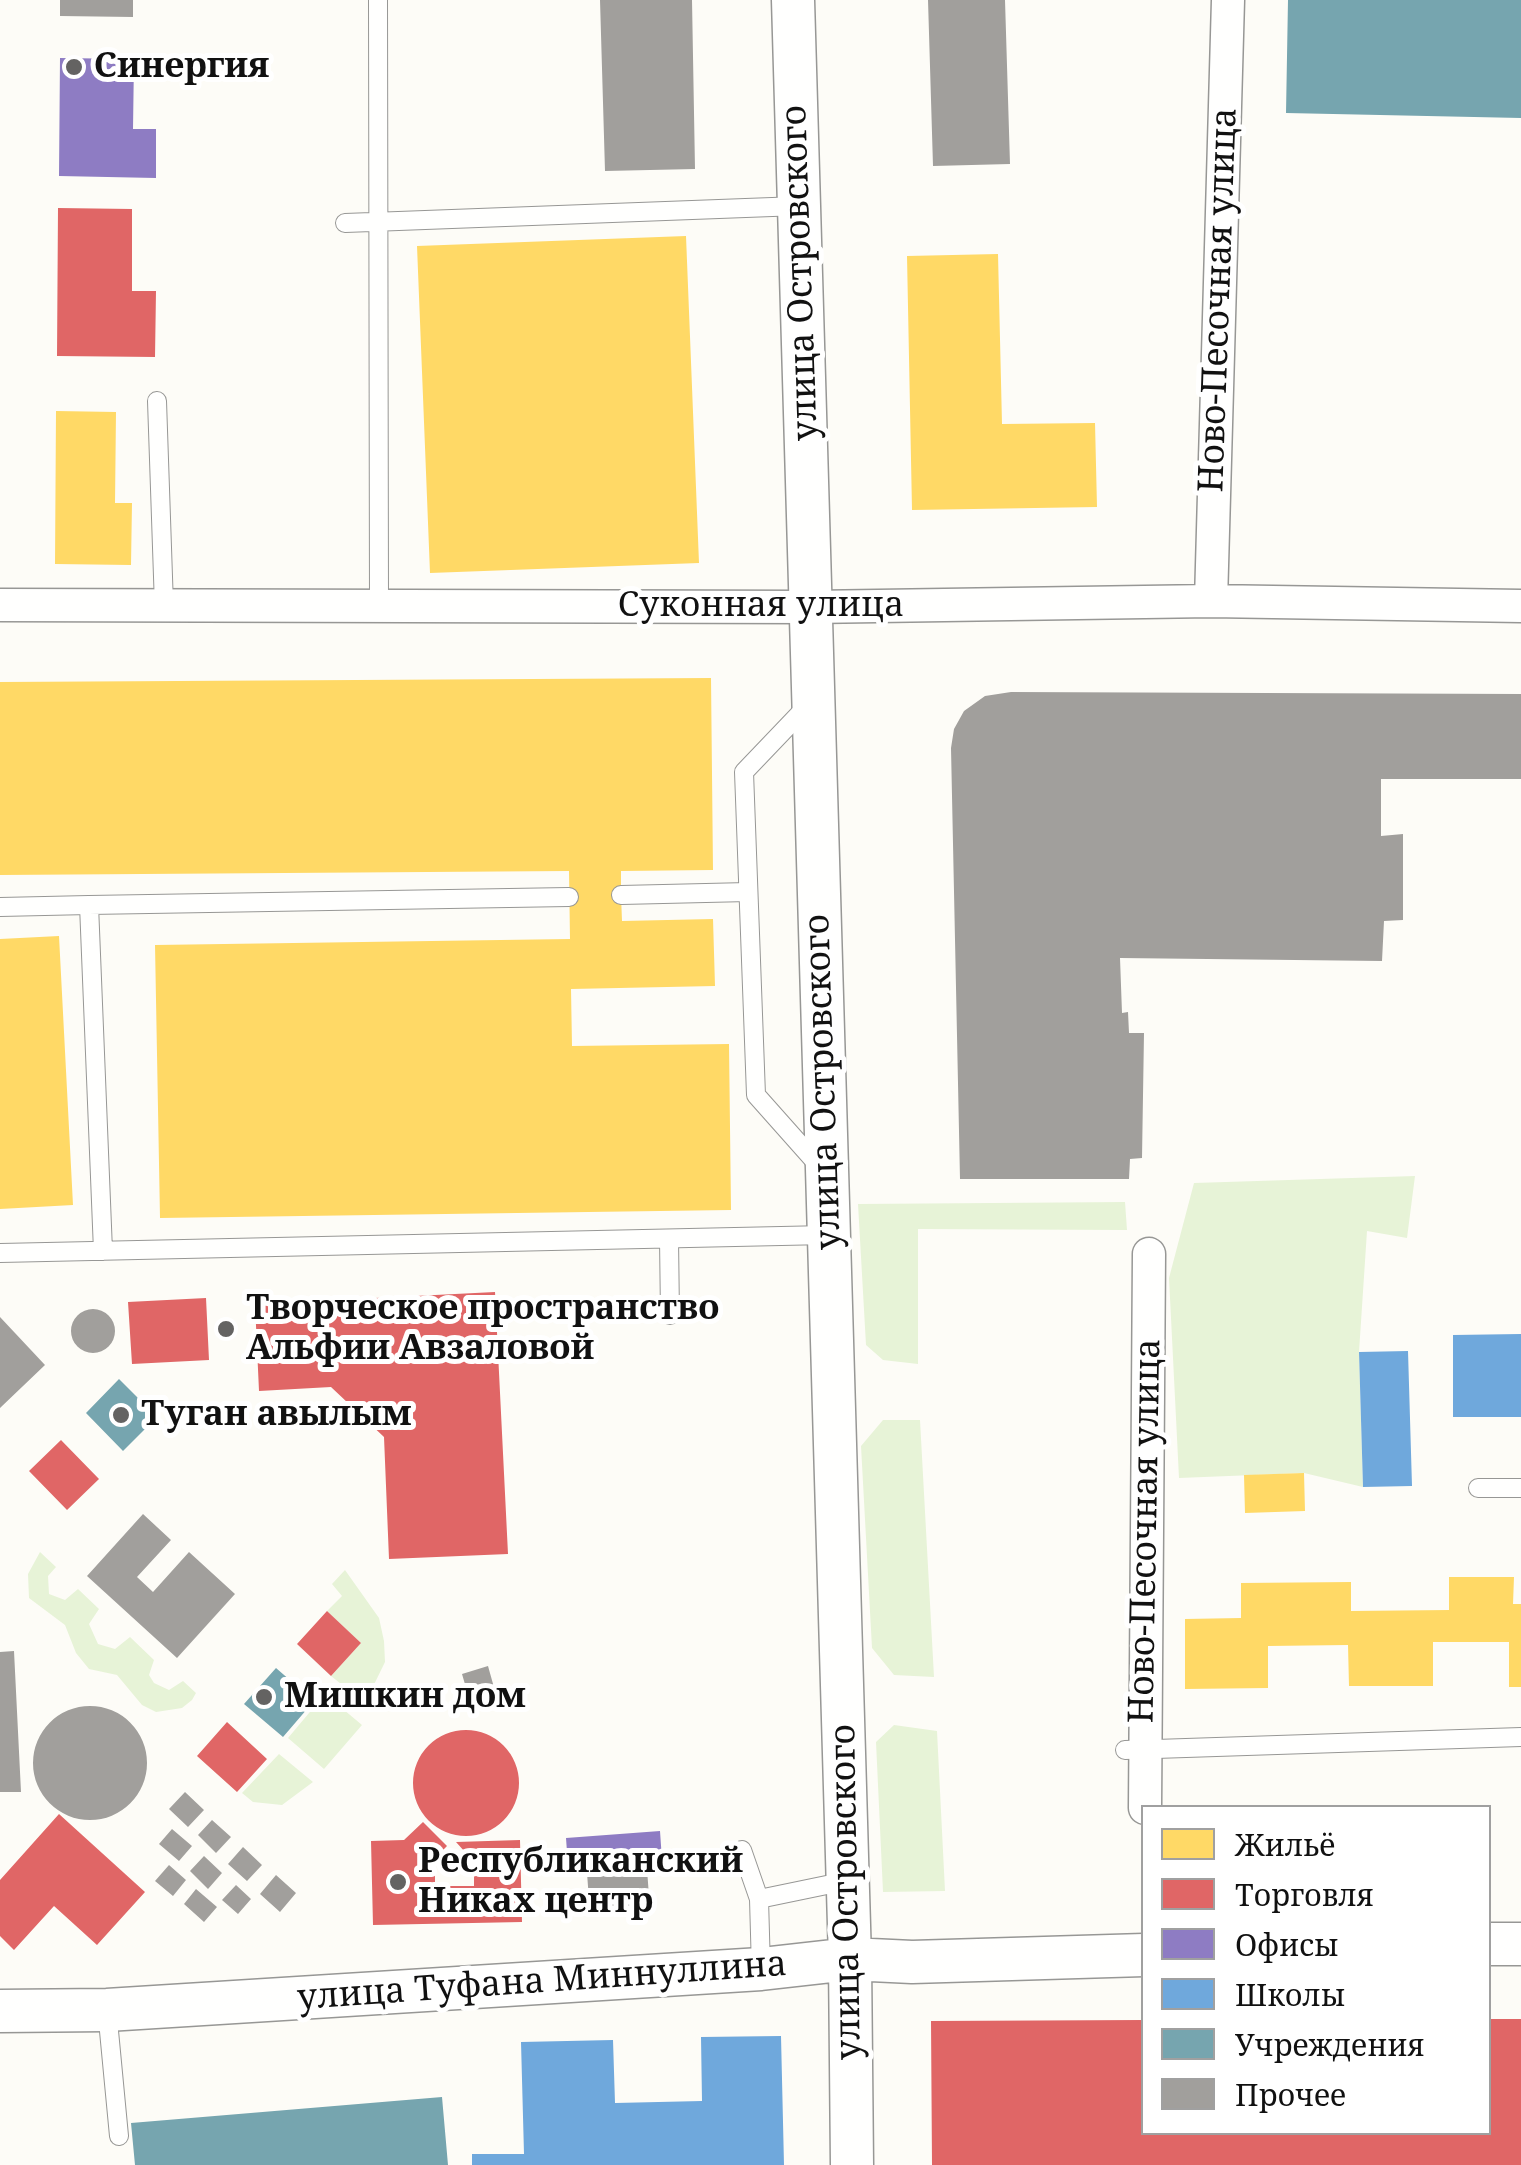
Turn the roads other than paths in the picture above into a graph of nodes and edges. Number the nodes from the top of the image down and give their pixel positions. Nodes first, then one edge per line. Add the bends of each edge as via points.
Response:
1 (378, 0) edge
2 (793, 0) edge
3 (1228, 0) edge
4 (799, 206) junction
5 (378, 221) junction
6 (345, 223) dead end
7 (157, 401) dead end
8 (1210, 600) junction
9 (0, 606) edge
10 (164, 606) junction
11 (1521, 606) edge
12 (811, 607) junction
13 (379, 608) junction
14 (813, 700) junction
15 (748, 892) junction
16 (621, 895) dead end
17 (569, 897) dead end
18 (89, 905) junction
19 (0, 907) edge
20 (826, 1174) junction
21 (828, 1235) junction
22 (668, 1239) junction
23 (103, 1251) junction
24 (0, 1254) edge
25 (1149, 1254) dead end
26 (670, 1315) dead end
27 (1478, 1488) dead end
28 (1521, 1488) edge
29 (1521, 1737) edge
30 (1134, 1750) junction
31 (1144, 1805) edge
32 (742, 1850) dead end
33 (848, 1881) junction
34 (759, 1899) junction
35 (1491, 1944) edge
36 (1521, 1944) edge
37 (1141, 1954) edge
38 (850, 1959) junction
39 (761, 1970) junction
40 (106, 2010) junction
41 (0, 2011) edge
42 (119, 2136) dead end
43 (852, 2165) edge

1 - 5 lane
2 - 4 street, улица Островского
3 - 8 street, Ново-Песочная улица
4 - 5 lane
4 - 12 street, улица Островского
5 - 6 lane
5 - 13 lane
7 - 10 lane
8 - 11 street, Суконная улица
8 - 12 street, Суконная улица
9 - 10 street, Суконная улица
10 - 13 street, Суконная улица
12 - 13 street, Суконная улица
12 - 14 street, улица Островского
14 - 15 lane via 744,772
14 - 20 street, улица Островского
15 - 16 lane
15 - 20 lane via 756,1095
17 - 18 lane
18 - 19 lane
18 - 23 lane
20 - 21 street, улица Островского
21 - 22 lane
21 - 33 street, улица Островского
22 - 23 lane
22 - 26 lane
23 - 24 lane
25 - 30 street, Ново-Песочная улица
27 - 28 lane
29 - 30 lane
30 - 31 street, Ново-Песочная улица
32 - 34 lane
33 - 34 lane
33 - 38 street, улица Островского
34 - 39 lane
35 - 36 street
37 - 38 street, улица Туфана Миннуллина
38 - 39 street, улица Туфана Миннуллина
38 - 43 street, улица Островского
39 - 40 street, улица Туфана Миннуллина
40 - 41 street, улица Туфана Миннуллина
40 - 42 lane

